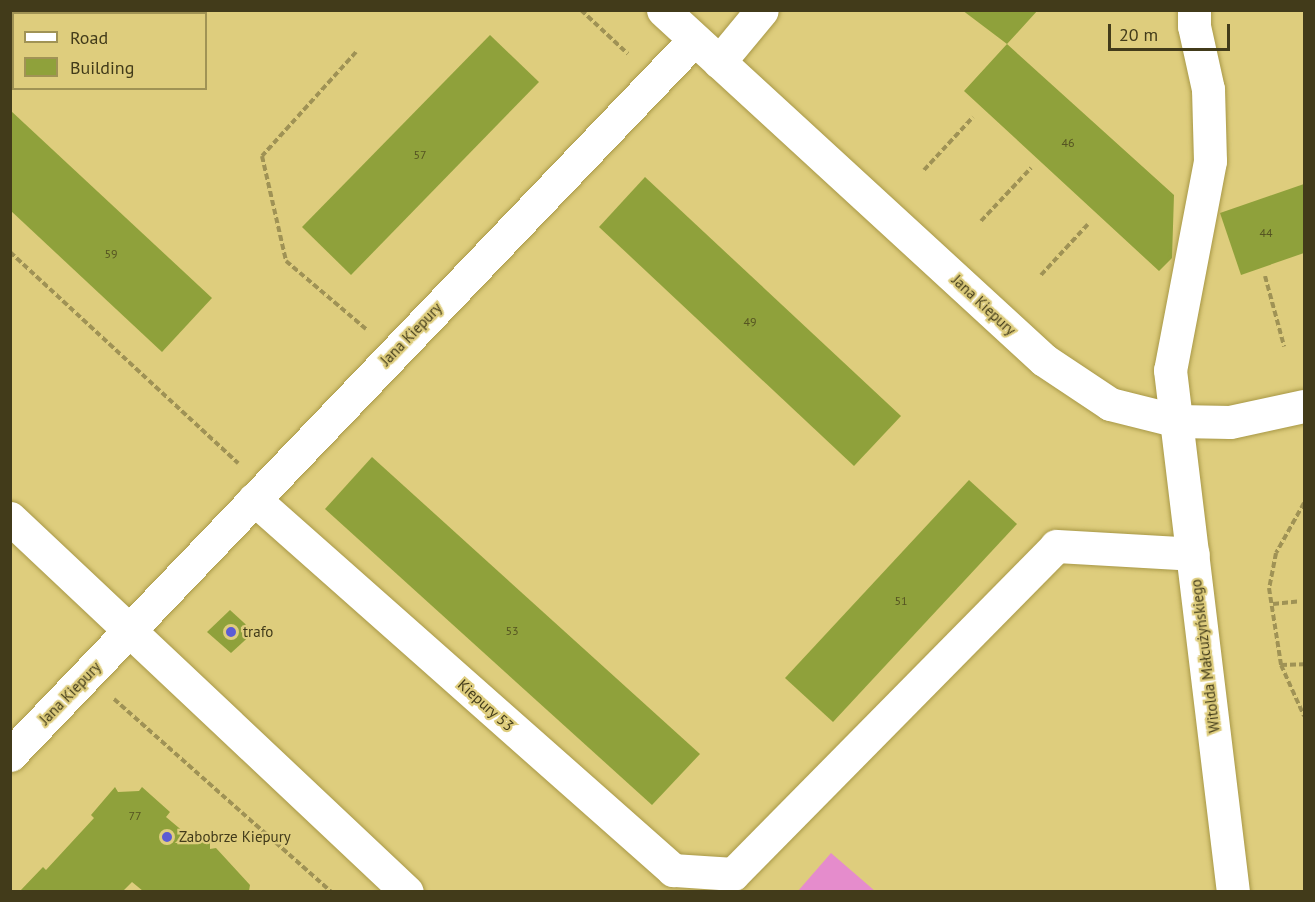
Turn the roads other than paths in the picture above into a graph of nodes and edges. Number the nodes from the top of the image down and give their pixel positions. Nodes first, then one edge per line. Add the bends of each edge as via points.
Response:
1 (663, 10) edge
2 (762, 10) edge
3 (1194, 10) edge
4 (694, 40) junction
5 (719, 63) junction
6 (1305, 406) edge
7 (1178, 421) junction
8 (260, 493) junction
9 (10, 518) edge
10 (1193, 554) junction
11 (129, 630) junction
12 (10, 755) edge
13 (407, 891) edge
14 (1233, 891) edge

1 - 4 street, Jana Kiepury
2 - 5 street
3 - 7 street, Witolda Małcużyńskiego via 1209,89 1210,161 1170,370
4 - 5 street, Jana Kiepury
4 - 8 street, Jana Kiepury
5 - 7 street, Jana Kiepury via 1044,360 1110,404
6 - 7 street, Jana Kiepury via 1230,422
7 - 10 street, Witolda Małcużyńskiego
8 - 10 street, Kiepury 53 via 673,870 733,874 1056,546
8 - 11 street, Jana Kiepury
9 - 11 street
10 - 14 street, Witolda Małcużyńskiego
11 - 12 street, Jana Kiepury
11 - 13 street

